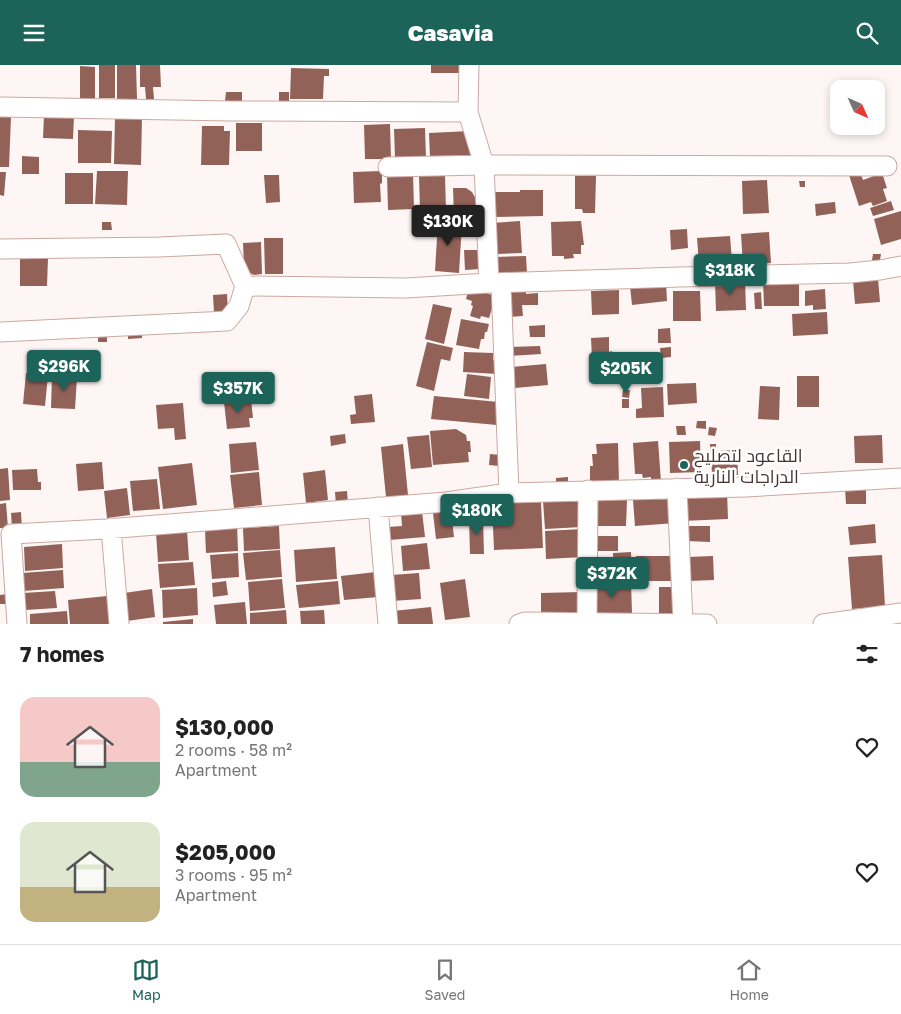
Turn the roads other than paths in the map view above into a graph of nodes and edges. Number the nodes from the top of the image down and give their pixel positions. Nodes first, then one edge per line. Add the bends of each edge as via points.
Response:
1 (469, 65) edge
2 (0, 107) edge
3 (468, 112) junction
4 (484, 165) junction
5 (887, 166) dead end
6 (388, 167) dead end
7 (0, 249) edge
8 (901, 266) edge
9 (495, 283) junction
10 (245, 286) junction
11 (0, 332) edge
12 (901, 477) edge
13 (677, 488) junction
14 (588, 490) junction
15 (509, 493) junction
16 (378, 507) junction
17 (111, 528) junction
18 (6, 534) edge
19 (901, 613) edge
20 (587, 622) junction
21 (683, 623) edge
22 (17, 624) edge
23 (119, 624) edge
24 (388, 624) edge
25 (519, 624) edge
26 (707, 624) edge
27 (823, 624) edge

1 - 3 street
2 - 3 street
3 - 4 street
4 - 5 street
4 - 6 street
4 - 9 street
7 - 10 street via 226,244
8 - 9 street via 850,273
9 - 10 street via 406,288
9 - 15 street
10 - 11 street via 239,306 226,321
12 - 13 street
13 - 14 street
13 - 21 street
14 - 15 street
14 - 20 street
15 - 16 street
16 - 17 street
16 - 24 street
17 - 18 street
17 - 23 street
18 - 22 street
19 - 27 street
20 - 21 street
20 - 25 street
21 - 26 street

